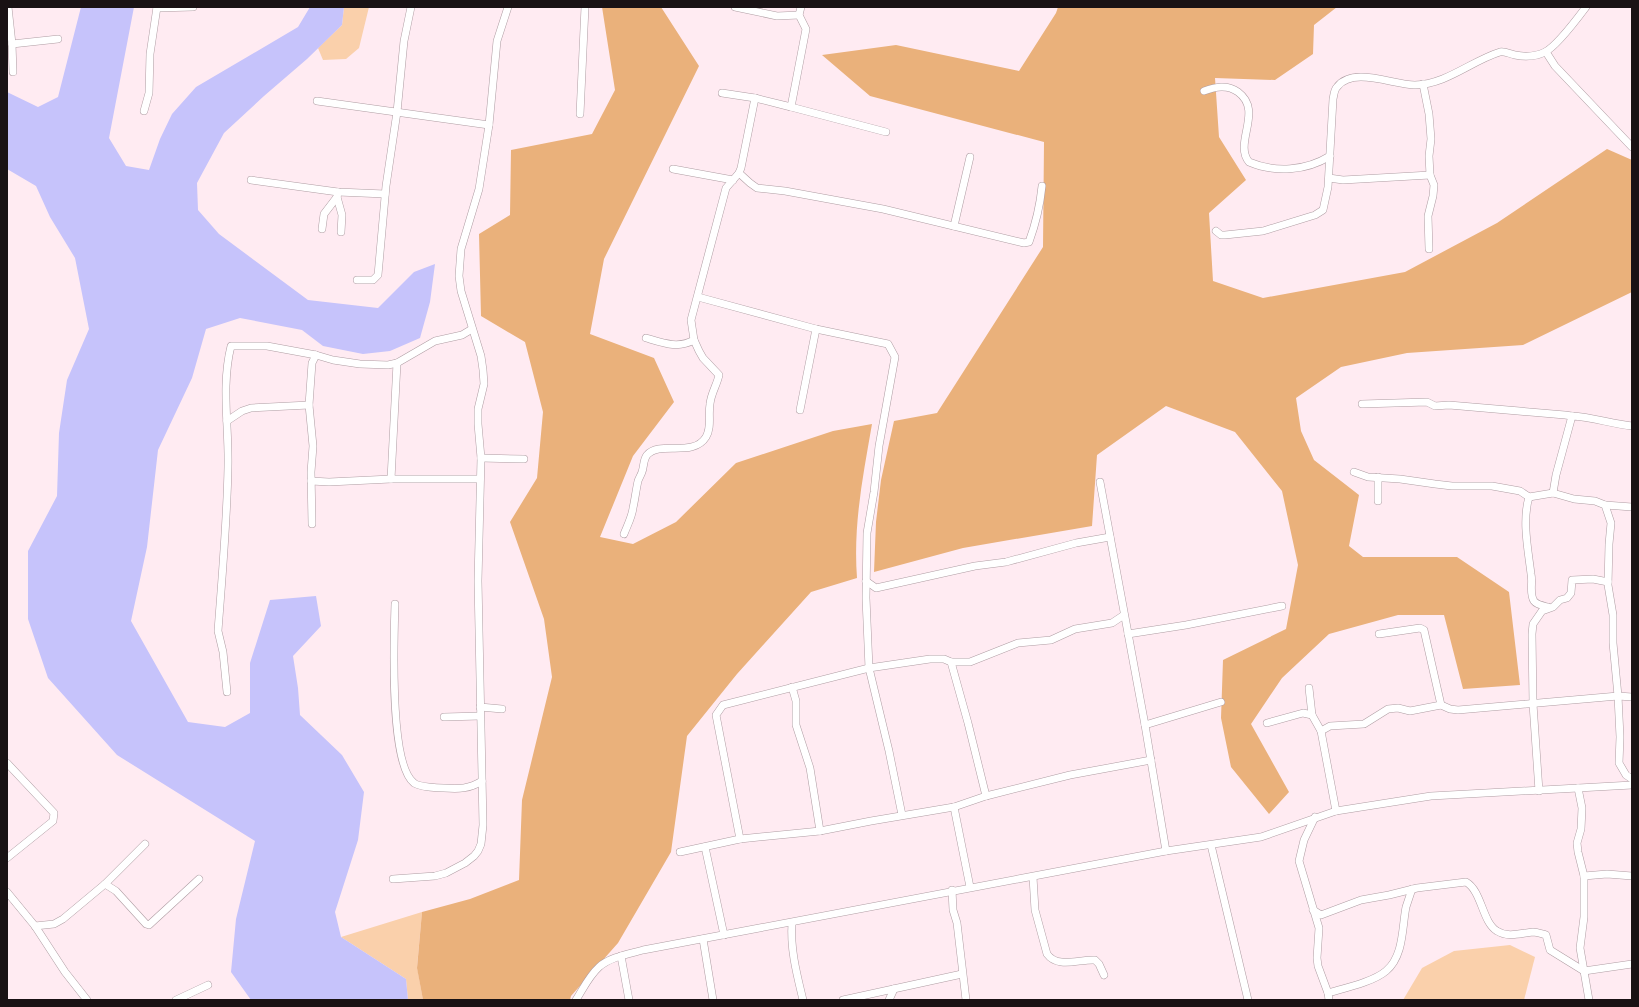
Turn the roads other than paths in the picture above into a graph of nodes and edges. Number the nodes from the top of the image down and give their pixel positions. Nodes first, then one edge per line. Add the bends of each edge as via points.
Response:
1 (8, 7) edge
2 (157, 7) edge
3 (193, 7) edge
4 (411, 7) edge
5 (508, 7) edge
6 (585, 7) edge
7 (735, 7) edge
8 (801, 7) edge
9 (1586, 7) edge
10 (799, 15) junction
11 (58, 39) dead end
12 (12, 44) junction
13 (1546, 52) junction
14 (12, 72) dead end
15 (1423, 84) junction
16 (1204, 91) dead end
17 (722, 93) dead end
18 (755, 98) junction
19 (317, 100) dead end
20 (791, 107) junction
21 (144, 111) dead end
22 (397, 112) junction
23 (580, 114) dead end
24 (489, 125) junction
25 (886, 132) dead end
26 (1632, 147) edge
27 (1330, 156) junction
28 (970, 157) dead end
29 (673, 169) dead end
30 (739, 173) junction
31 (1430, 175) junction
32 (1328, 178) junction
33 (252, 180) dead end
34 (733, 180) junction
35 (1042, 186) dead end
36 (385, 194) junction
37 (338, 195) junction
38 (954, 226) junction
39 (322, 229) dead end
40 (1216, 231) dead end
41 (342, 232) dead end
42 (1429, 249) dead end
43 (357, 280) dead end
44 (698, 296) junction
45 (472, 329) junction
46 (816, 329) junction
47 (646, 338) dead end
48 (694, 340) junction
49 (316, 355) junction
50 (397, 363) junction
51 (1362, 404) dead end
52 (309, 405) junction
53 (800, 410) dead end
54 (1572, 416) junction
55 (227, 420) junction
56 (1632, 426) edge
57 (481, 458) junction
58 (524, 459) dead end
59 (1354, 472) dead end
60 (1378, 477) junction
61 (391, 479) junction
62 (480, 479) junction
63 (311, 480) junction
64 (1100, 482) dead end
65 (1553, 493) junction
66 (1529, 496) junction
67 (1378, 501) dead end
68 (1605, 505) junction
69 (1632, 507) edge
70 (312, 524) dead end
71 (624, 534) dead end
72 (1110, 537) junction
73 (866, 581) junction
74 (1608, 582) junction
75 (395, 604) dead end
76 (1282, 606) dead end
77 (1548, 607) junction
78 (1124, 615) junction
79 (1128, 634) junction
80 (1379, 634) dead end
81 (950, 662) junction
82 (869, 668) junction
83 (792, 687) junction
84 (1309, 688) dead end
85 (227, 692) dead end
86 (1618, 696) junction
87 (1632, 697) edge
88 (1221, 702) dead end
89 (1534, 704) junction
90 (1442, 705) junction
91 (480, 707) junction
92 (502, 709) dead end
93 (1312, 715) junction
94 (480, 716) junction
95 (444, 717) dead end
96 (1267, 723) dead end
97 (1145, 725) junction
98 (1321, 731) junction
99 (1151, 760) junction
100 (7, 763) edge
101 (1632, 779) edge
102 (482, 781) junction
103 (1632, 785) edge
104 (1578, 788) junction
105 (1539, 791) junction
106 (986, 796) junction
107 (954, 807) junction
108 (1336, 811) junction
109 (902, 815) junction
110 (1315, 817) junction
111 (820, 831) junction
112 (740, 840) junction
113 (145, 844) dead end
114 (1211, 845) junction
115 (705, 847) junction
116 (1166, 851) junction
117 (680, 852) dead end
118 (7, 858) edge
119 (1584, 876) junction
120 (1632, 876) edge
121 (1033, 877) junction
122 (199, 879) dead end
123 (393, 879) dead end
124 (105, 884) junction
125 (970, 887) junction
126 (1412, 889) junction
127 (952, 890) junction
128 (7, 893) edge
129 (1313, 910) junction
130 (792, 923) junction
131 (35, 926) junction
132 (724, 935) junction
133 (703, 940) junction
134 (621, 956) junction
135 (1632, 964) edge
136 (1584, 971) junction
137 (962, 974) junction
138 (1104, 975) dead end
139 (208, 985) dead end
140 (894, 989) junction
141 (1328, 996) edge
142 (87, 1000) edge
143 (176, 1000) edge
144 (576, 1000) edge
145 (629, 1000) edge
146 (713, 1000) edge
147 (803, 1000) edge
148 (843, 1000) edge
149 (889, 1000) edge
150 (966, 1000) edge
151 (1248, 1000) edge
152 (1588, 1000) edge

1 - 12 street
2 - 3 street
2 - 21 street via 150,54 150,93
4 - 22 street via 404,41
5 - 24 street via 497,41
6 - 23 street
7 - 10 street via 777,16
8 - 10 street
9 - 13 street
10 - 20 street via 806,29
11 - 12 street
12 - 14 street
13 - 15 street via 1527,57 1502,52 1438,82
13 - 26 street via 1555,66
15 - 27 street via 1387,82 1360,76 1342,83 1336,88 1333,99
15 - 31 street via 1431,139
16 - 27 street via 1219,87 1230,88 1239,92 1246,101 1248,113 1244,152 1251,162 1262,167 1302,168 1318,164
17 - 18 street
18 - 20 street
18 - 30 street
19 - 22 street
20 - 25 street
22 - 24 street
22 - 36 street
24 - 45 street via 479,189 461,249 461,291
27 - 32 street
28 - 38 street
29 - 34 street
30 - 34 street
30 - 38 street via 757,188 883,209
31 - 32 street via 1342,180
31 - 42 street via 1434,185 1428,216
32 - 40 street via 1325,206 1315,215 1263,231 1225,235
33 - 37 street
34 - 44 street via 726,188
35 - 38 street via 1040,207 1029,242 1024,243
36 - 37 street
36 - 43 street via 378,275 373,280
37 - 39 street via 324,214
37 - 41 street
44 - 46 street
44 - 48 street via 691,320
45 - 50 street via 462,335 427,344
45 - 57 street via 483,370 484,384 478,409
46 - 53 street
46 - 73 street via 888,344 895,357 867,533
47 - 48 street via 675,345
48 - 71 street via 703,358 719,375 711,394 706,438 693,447 661,449 648,453
49 - 50 street via 360,364
49 - 52 street via 312,363
49 - 55 street via 267,346 231,346 226,378
50 - 61 street
51 - 54 street via 1427,402 1435,406 1449,405
52 - 55 street via 251,408
52 - 63 street via 313,446
54 - 56 street
54 - 65 street
55 - 85 street via 227,501 218,631
57 - 58 street
57 - 62 street
59 - 60 street via 1368,477
60 - 66 street via 1452,486 1492,486 1520,491
60 - 67 street
61 - 62 street
61 - 63 street via 336,482
62 - 91 street
63 - 70 street
64 - 72 street
65 - 66 street
65 - 68 street
66 - 77 street via 1526,517 1532,575 1531,591 1534,601
68 - 69 street
68 - 74 street via 1611,522
72 - 73 street via 1006,562 975,566 876,588
72 - 78 street
73 - 82 street
74 - 77 street via 1593,579 1572,580 1567,598 1560,600 1553,607
74 - 86 street via 1613,615
75 - 102 street via 394,692 404,767 414,783 420,785 463,789
76 - 79 street
77 - 89 street via 1533,624
78 - 79 street
78 - 81 street via 1112,622 1075,629 1050,640 1018,643 970,662
79 - 97 street
80 - 90 street via 1420,628 1424,630
81 - 82 street via 944,659 930,659
81 - 106 street
82 - 83 street
82 - 109 street
83 - 111 street via 796,701 796,725 810,768
83 - 112 street via 723,705 716,715
84 - 93 street
86 - 87 street
86 - 89 street
86 - 101 street via 1619,763 1626,775
88 - 97 street
89 - 90 street via 1458,710
89 - 105 street
90 - 98 street via 1410,711 1388,709 1364,724 1330,726
91 - 92 street
91 - 94 street
93 - 96 street via 1303,714
93 - 98 street
94 - 95 street
94 - 102 street
97 - 99 street
98 - 108 street
99 - 106 street via 1070,775
99 - 116 street
100 - 118 street via 54,813 53,821
102 - 123 street via 483,825 480,844 474,856 446,873
103 - 104 street
104 - 105 street
104 - 119 street via 1582,808 1577,843
105 - 108 street via 1431,796
106 - 107 street
107 - 109 street
107 - 125 street
108 - 110 street
109 - 111 street
110 - 114 street via 1261,837
110 - 129 street via 1304,840 1300,861
111 - 112 street
112 - 115 street
113 - 124 street
114 - 116 street
114 - 151 street
115 - 117 street
115 - 132 street
116 - 121 street
119 - 120 street
119 - 136 street via 1584,917 1580,940
121 - 125 street
121 - 138 street via 1039,927 1047,954 1050,958 1065,963 1095,960
122 - 124 street via 149,925 116,891
124 - 131 street via 63,919 54,924
125 - 127 street
126 - 129 street via 1361,900 1321,915
126 - 136 street via 1466,882 1473,886 1487,919 1496,931 1516,935 1534,932 1546,934 1550,950
126 - 141 street via 1406,906 1400,944 1391,966 1386,972 1374,978
127 - 130 street
127 - 137 street
128 - 131 street
129 - 141 street via 1319,928 1318,966
130 - 132 street
130 - 147 street via 794,959
131 - 142 street
132 - 133 street
133 - 134 street
133 - 146 street
134 - 144 street via 600,966
134 - 145 street
135 - 136 street
136 - 152 street
137 - 140 street
137 - 150 street
139 - 143 street
140 - 148 street
140 - 149 street

